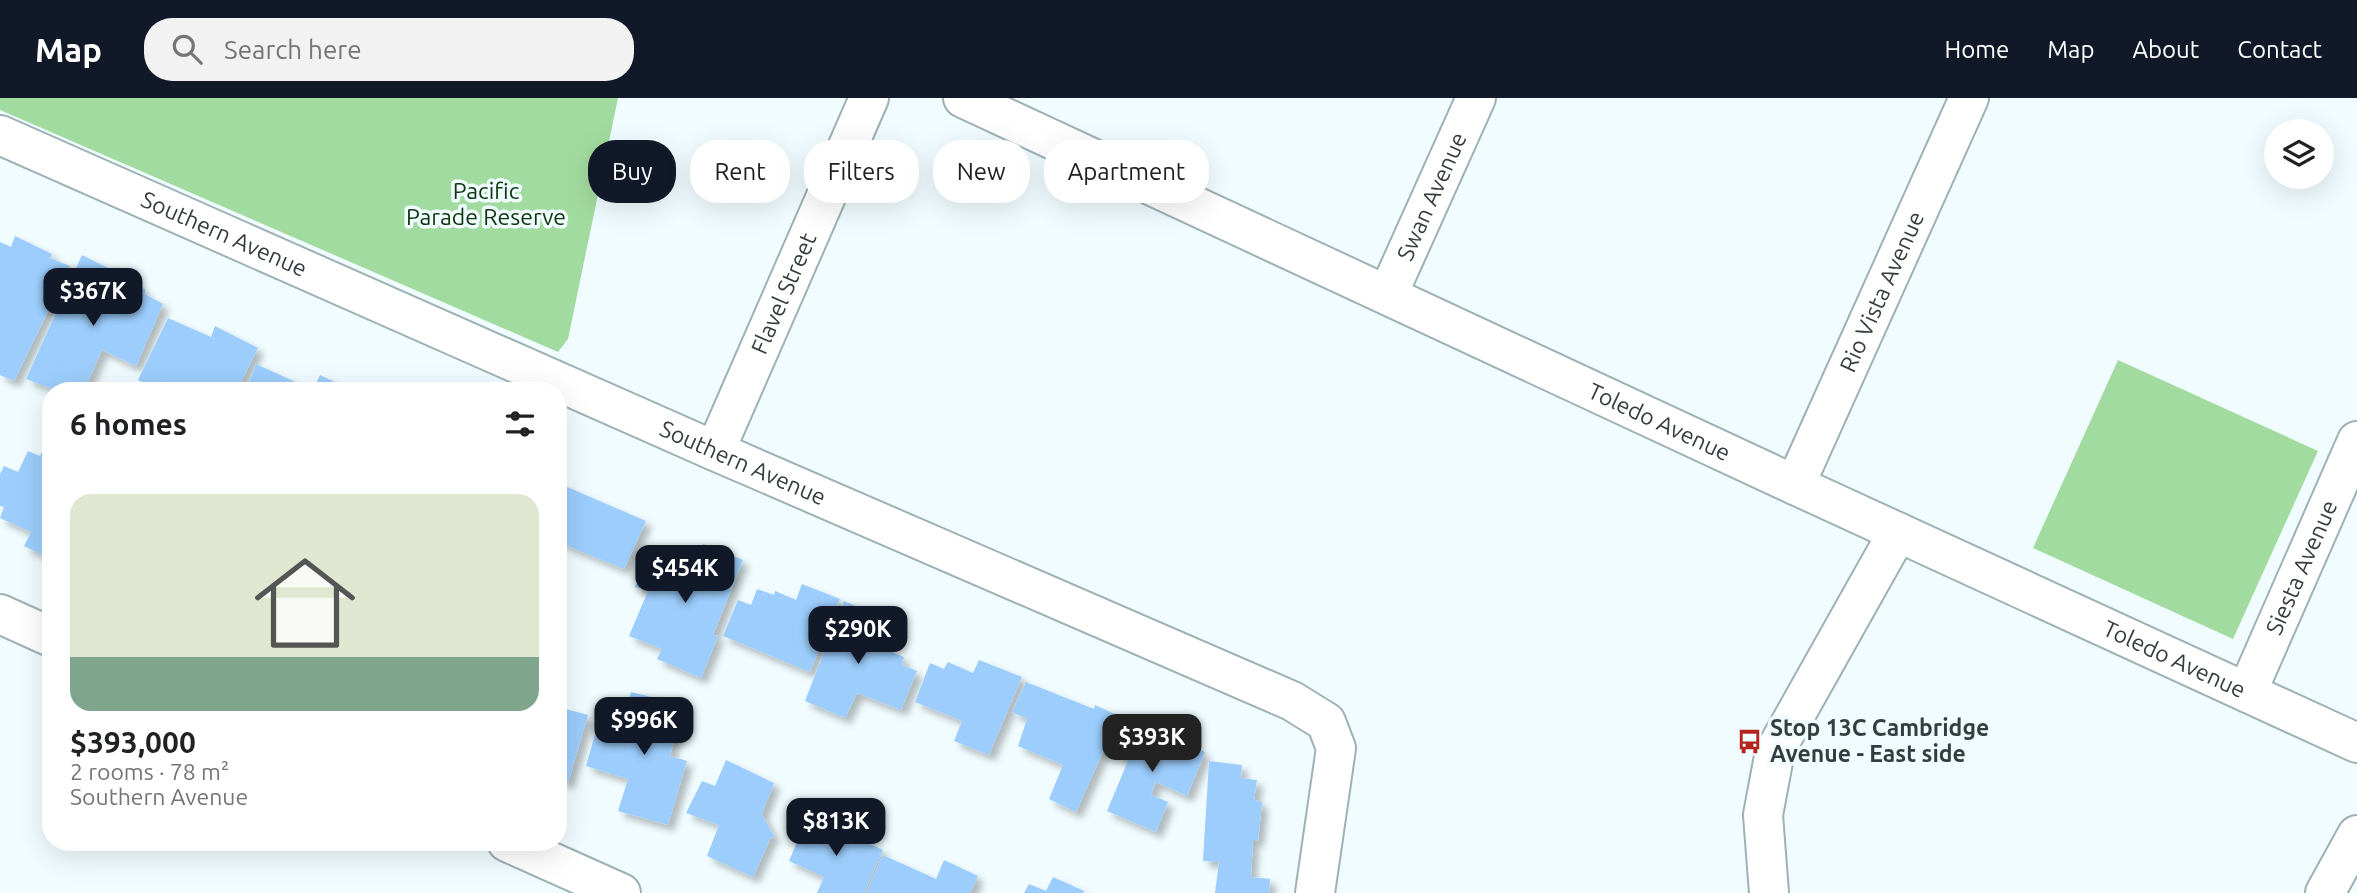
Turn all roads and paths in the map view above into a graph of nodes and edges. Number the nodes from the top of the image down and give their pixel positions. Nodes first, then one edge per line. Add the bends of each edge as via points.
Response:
1 (869, 98) edge
2 (962, 98) edge
3 (1476, 98) edge
4 (1969, 98) edge
5 (0, 135) edge
6 (1388, 294) junction
7 (559, 382) edge
8 (567, 386) edge
9 (2357, 441) edge
10 (715, 451) junction
11 (1795, 485) junction
12 (1898, 532) junction
13 (0, 614) edge
14 (42, 633) edge
15 (2247, 692) junction
16 (2357, 743) edge
17 (2357, 835) edge
18 (527, 851) edge
19 (621, 893) edge
20 (1315, 893) edge
21 (1769, 893) edge
22 (2325, 893) edge

1 - 10 street, Flavel Street
2 - 6 street, Toledo Avenue
3 - 6 street, Swan Avenue
4 - 11 street, Rio Vista Avenue
5 - 7 street, Southern Avenue
6 - 11 street, Toledo Avenue
8 - 10 street, Southern Avenue
9 - 15 street, Siesta Avenue
10 - 20 street, Southern Avenue via 1292,701 1326,722 1336,748
11 - 12 street, Toledo Avenue
12 - 15 street, Toledo Avenue
12 - 21 street via 1775,751 1763,815
13 - 14 street
15 - 16 street, Toledo Avenue
17 - 22 street
18 - 19 street

